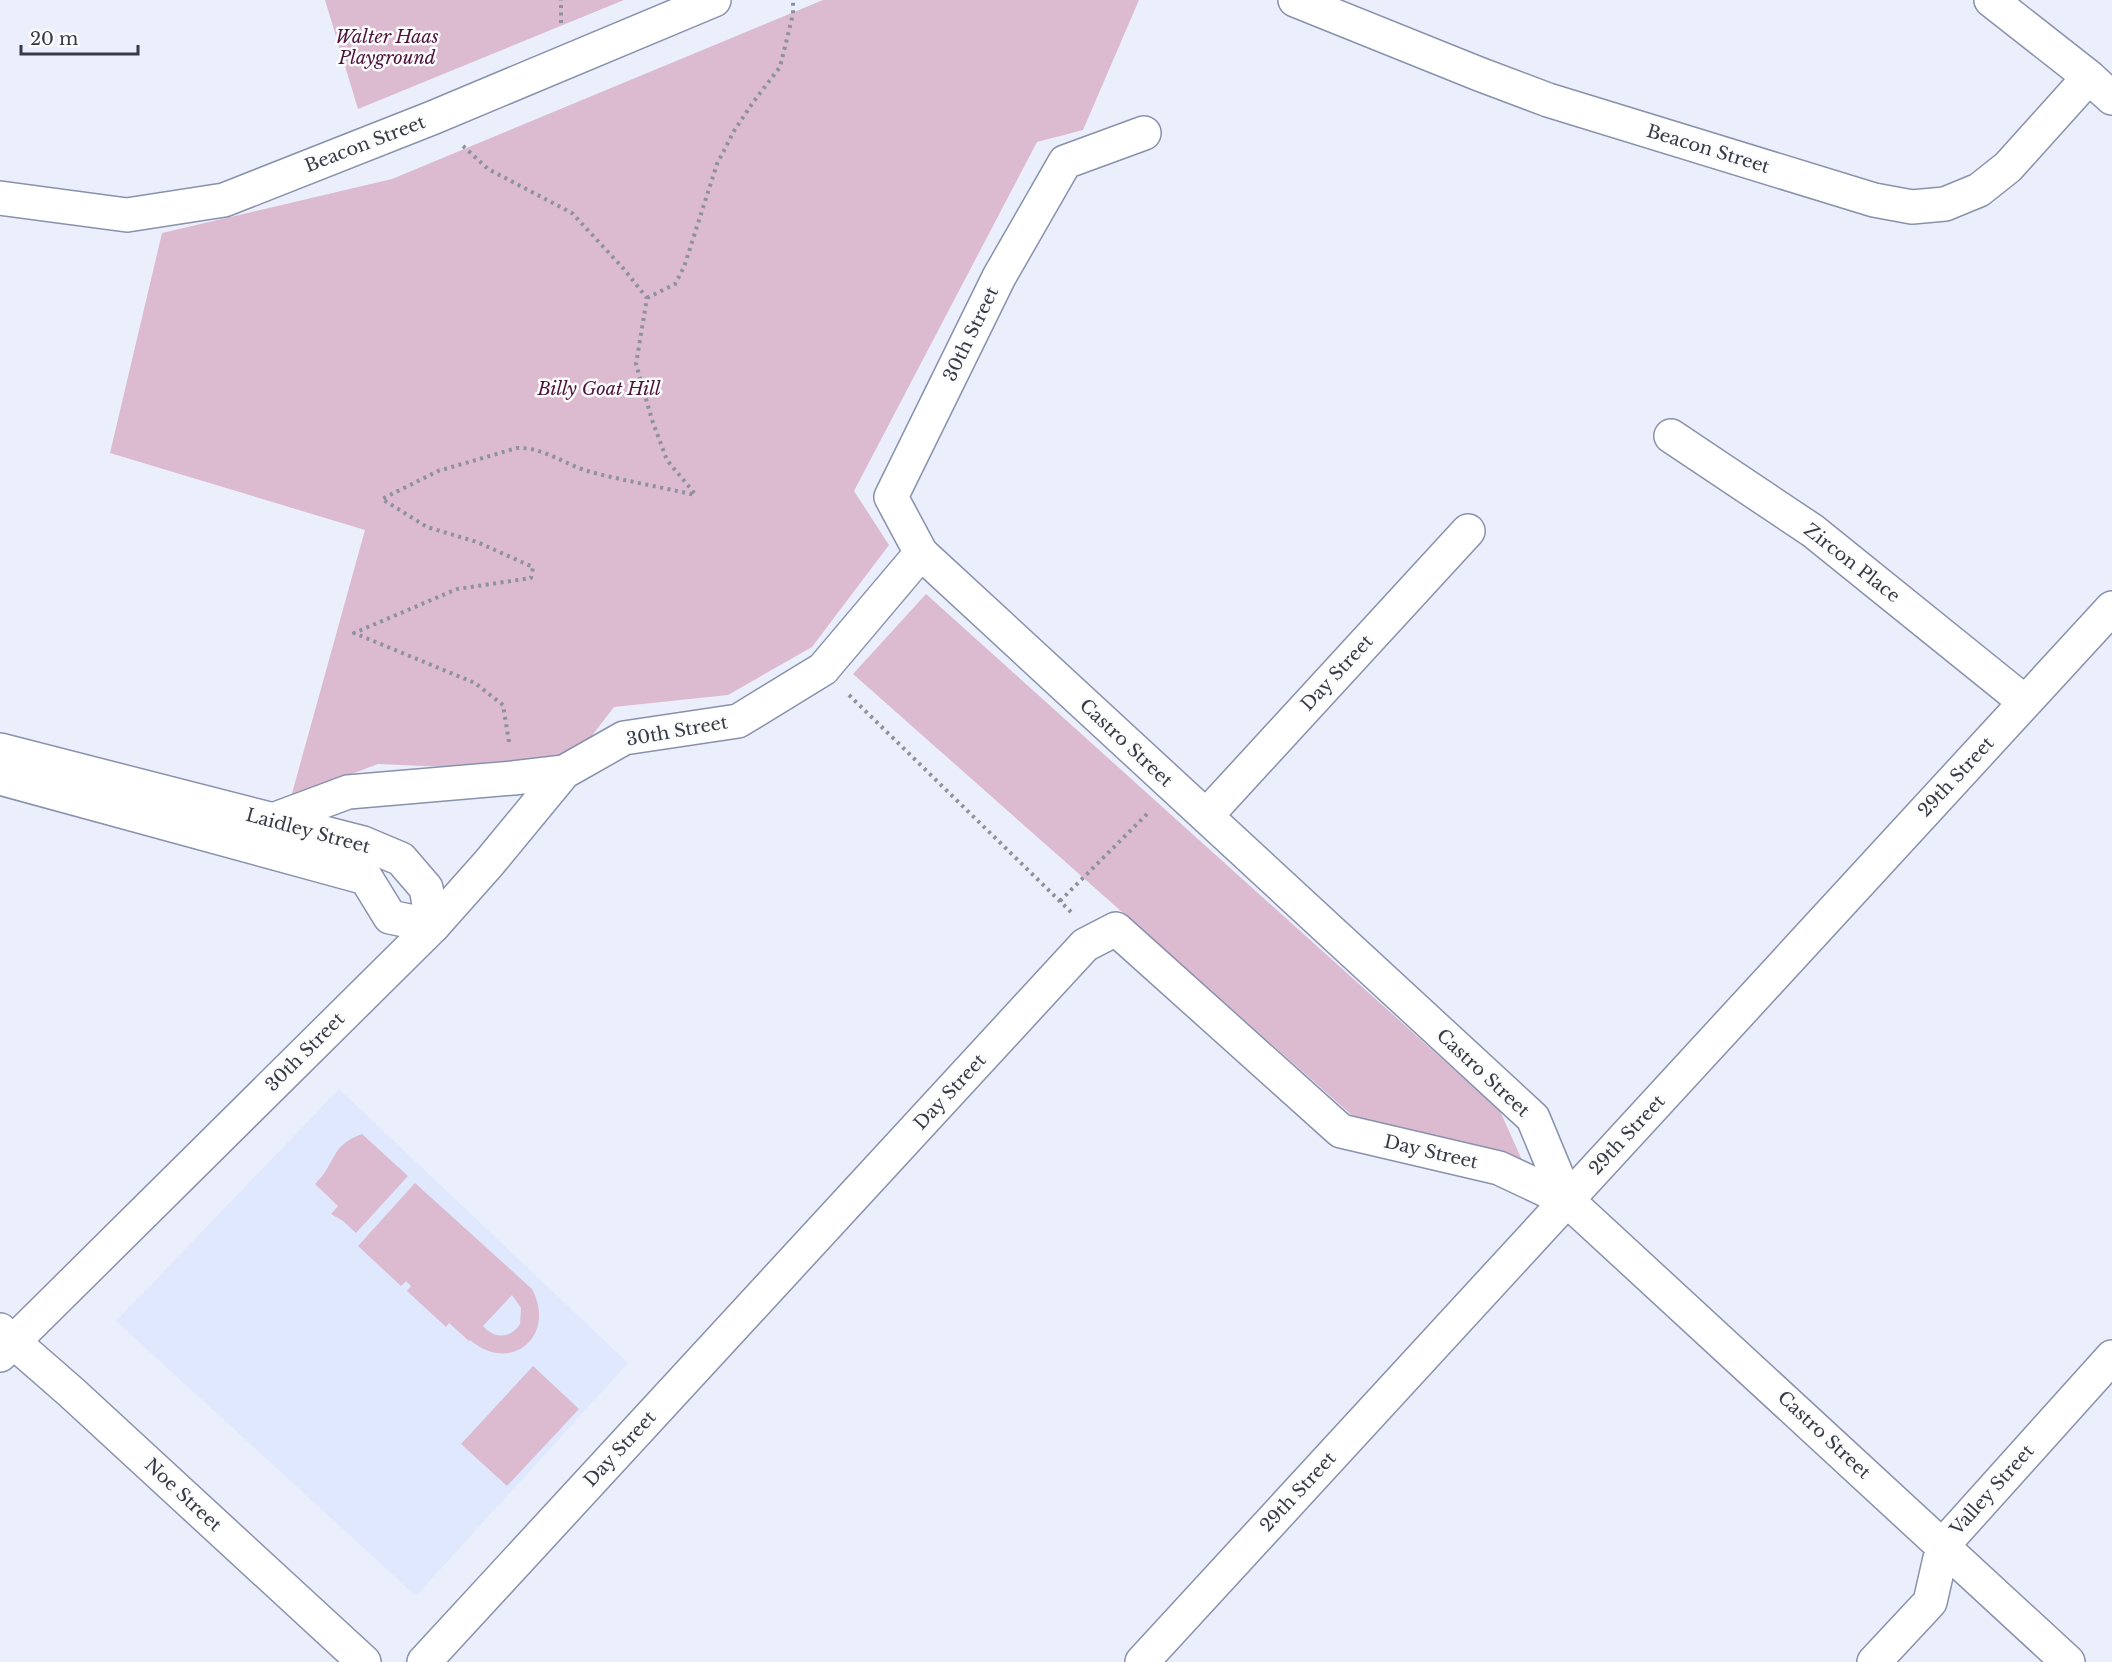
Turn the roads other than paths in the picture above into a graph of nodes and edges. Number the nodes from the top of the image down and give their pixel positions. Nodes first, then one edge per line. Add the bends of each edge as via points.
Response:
1 (714, 0) edge
2 (1295, 0) edge
3 (1991, 0) edge
4 (2100, 87) edge
5 (1144, 133) dead end
6 (0, 198) edge
7 (1671, 436) dead end
8 (1468, 531) dead end
9 (921, 554) junction
10 (2112, 608) edge
11 (2025, 702) junction
12 (0, 750) edge
13 (564, 772) junction
14 (0, 778) edge
15 (1206, 816) junction
16 (270, 821) junction
17 (433, 926) junction
18 (1567, 1200) junction
19 (4, 1342) edge
20 (2112, 1358) edge
21 (1943, 1545) junction
22 (364, 1662) edge
23 (424, 1662) edge
24 (1142, 1662) edge
25 (1874, 1662) edge
26 (2068, 1662) edge

1 - 6 street, Beacon Street via 224,200 127,215
2 - 4 street, Beacon Street via 1548,100 1874,200 1912,207 1945,204 1979,189
3 - 4 street
5 - 9 street, 30th Street via 1065,162 999,277 891,497
7 - 11 street, Zircon Place via 1813,531
8 - 15 street, Day Street
9 - 13 street, 30th Street via 823,669 738,721 624,738
9 - 15 street, Castro Street
10 - 11 street, 29th Street
11 - 18 street, 29th Street
12 - 16 street, Laidley Street
13 - 16 street via 348,792
13 - 17 street, 30th Street
14 - 17 street, Laidley Street via 366,878 390,917
15 - 18 street, Castro Street via 1533,1118
16 - 17 street, Laidley Street via 363,843 401,859 426,888
17 - 19 street, 30th Street
18 - 21 street, Castro Street
18 - 23 street, Day Street via 1499,1168 1341,1131 1116,929 1085,945
18 - 24 street, 29th Street
19 - 22 street, Noe Street via 71,1392
20 - 21 street, Valley Street
21 - 25 street, Valley Street via 1930,1602
21 - 26 street, Castro Street

